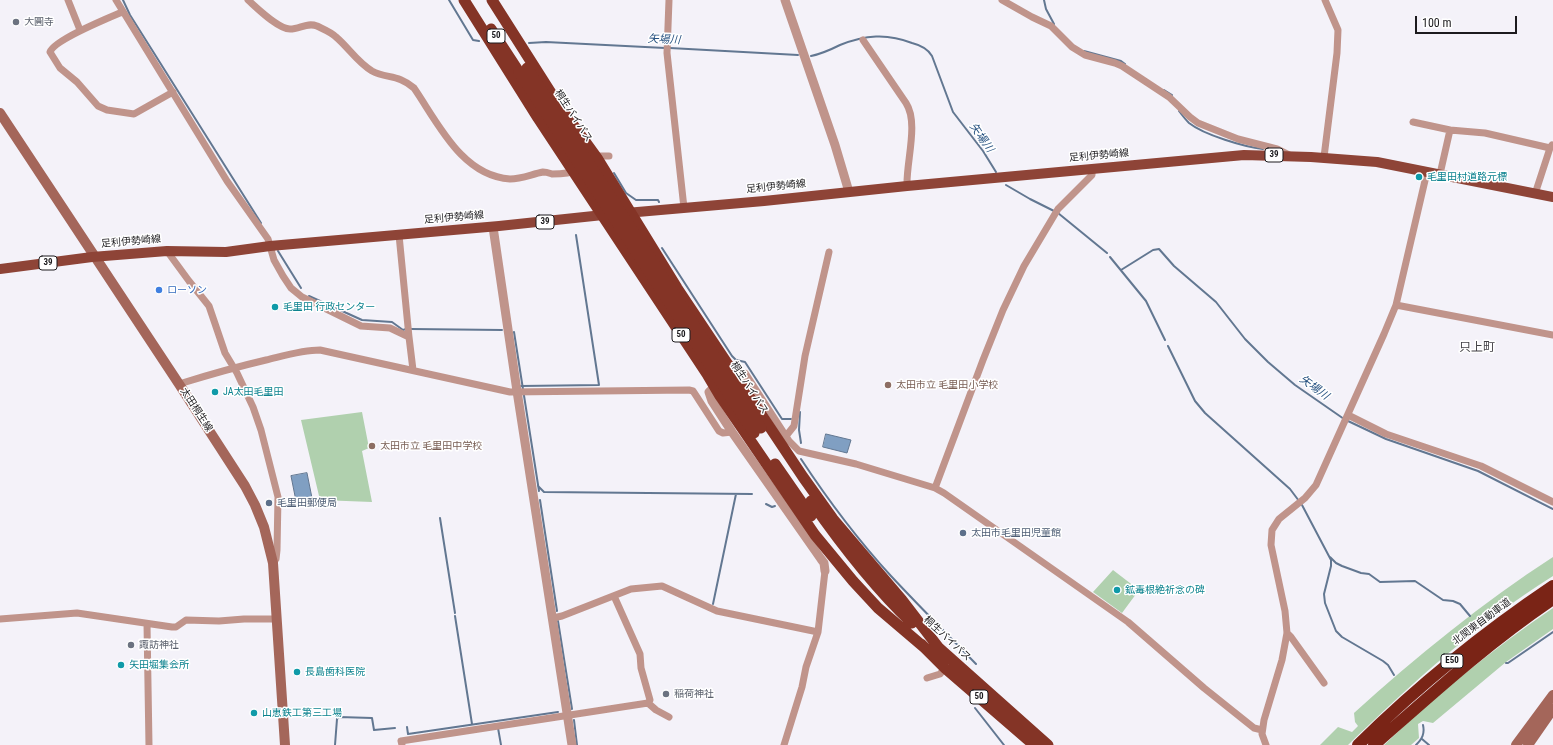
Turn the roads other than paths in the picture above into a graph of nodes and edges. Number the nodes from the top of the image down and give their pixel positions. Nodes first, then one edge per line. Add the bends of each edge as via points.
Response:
1 (68, 0) edge
2 (116, 0) edge
3 (248, 0) edge
4 (464, 0) edge
5 (472, 0) edge
6 (483, 0) edge
7 (492, 0) edge
8 (669, 0) edge
9 (785, 0) edge
10 (1002, 0) edge
11 (1325, 0) edge
12 (122, 12) junction
13 (80, 30) junction
14 (863, 40) dead end
15 (523, 70) junction
16 (173, 92) junction
17 (0, 113) edge
18 (1413, 122) dead end
19 (1450, 130) junction
20 (1551, 146) edge
21 (609, 156) dead end
22 (1290, 156) junction
23 (1324, 157) junction
24 (597, 158) junction
25 (1092, 169) junction
26 (574, 172) junction
27 (1427, 172) junction
28 (1440, 174) junction
29 (907, 186) junction
30 (849, 192) junction
31 (1535, 194) junction
32 (1553, 197) edge
33 (684, 208) junction
34 (631, 212) junction
35 (603, 215) junction
36 (493, 227) junction
37 (399, 235) junction
38 (270, 246) junction
39 (168, 251) junction
40 (830, 252) dead end
41 (96, 257) junction
42 (0, 269) edge
43 (1396, 305) junction
44 (409, 331) junction
45 (1553, 335) edge
46 (233, 368) junction
47 (413, 370) junction
48 (734, 373) junction
49 (179, 384) junction
50 (714, 386) junction
51 (521, 391) junction
52 (1348, 415) junction
53 (757, 430) junction
54 (732, 432) junction
55 (786, 436) junction
56 (935, 488) junction
57 (1553, 502) edge
58 (273, 563) junction
59 (825, 570) joint
60 (1553, 586) edge
61 (614, 596) junction
62 (1553, 599) edge
63 (552, 618) junction
64 (0, 619) edge
65 (277, 619) junction
66 (147, 624) junction
67 (818, 632) junction
68 (1287, 633) junction
69 (925, 648) junction
70 (942, 652) junction
71 (945, 668) junction
72 (927, 678) dead end
73 (1324, 684) dead end
74 (1553, 695) edge
75 (648, 703) junction
76 (1553, 709) edge
77 (567, 715) junction
78 (669, 718) dead end
79 (1262, 730) junction
80 (149, 745) edge
81 (286, 745) edge
82 (402, 745) edge
83 (572, 745) edge
84 (784, 745) edge
85 (1034, 745) edge
86 (1048, 745) edge
87 (1266, 745) edge
88 (1358, 745) edge
89 (1374, 745) edge
90 (1516, 745) edge
91 (1528, 745) edge

1 - 13 street
2 - 12 street
3 - 26 street via 274,22 290,29 311,24 321,28 336,36 359,62 372,71 400,78 409,84 460,154 480,170 497,177 512,179 545,172
4 - 26 highway, 50
5 - 15 highway, 桐生バイパス / 50
6 - 15 highway, 桐生バイパス / 50
7 - 24 highway, 50 via 558,104
8 - 33 street via 667,53
9 - 30 street
10 - 22 street via 1051,26 1072,47 1085,55 1122,66 1169,97 1198,123 1238,140 1277,149
11 - 23 street via 1338,30
12 - 13 street
12 - 16 street
13 - 16 street via 53,47 50,52 60,68 77,82 98,106 106,110 134,114
14 - 29 street via 911,111 913,122
15 - 53 highway, 桐生バイパス / 50, bridge
16 - 38 street via 227,181 268,239
17 - 41 main road, 太田桐生線
18 - 19 street
19 - 20 street via 1485,133
19 - 28 street
20 - 31 street
21 - 24 street
22 - 23 main road, 足利伊勢崎線 / 39
22 - 25 main road, 足利伊勢崎線 / 39 via 1244,155
23 - 27 main road, 足利伊勢崎線 / 39 via 1377,162
24 - 26 street
24 - 34 highway, 50
25 - 29 main road, 足利伊勢崎線 / 39
25 - 56 street via 1092,176 1056,211 1024,266 1003,310
26 - 35 highway, 50
27 - 28 main road, 足利伊勢崎線 / 39
27 - 43 street
28 - 31 main road, 足利伊勢崎線 / 39
29 - 30 main road, 足利伊勢崎線 / 39
30 - 33 main road, 足利伊勢崎線 / 39
31 - 32 main road, 足利伊勢崎線 / 39
33 - 34 main road, 足利伊勢崎線 / 39
34 - 35 main road, 足利伊勢崎線 / 39
34 - 48 highway, 50 via 677,288
35 - 36 main road, 足利伊勢崎線 / 39
35 - 50 highway, 50
36 - 37 main road, 足利伊勢崎線 / 39
36 - 51 street
37 - 38 main road, 足利伊勢崎線 / 39
37 - 44 street
38 - 39 main road, 足利伊勢崎線 / 39 via 226,252
38 - 44 street via 283,276 291,288 302,297 361,326
39 - 41 main road, 足利伊勢崎線 / 39
39 - 46 street via 209,306 225,353
40 - 55 street via 806,356 794,426
41 - 42 main road, 足利伊勢崎線 / 39
41 - 49 main road, 太田桐生線
43 - 45 street
43 - 52 street
44 - 47 street
46 - 47 street via 320,350
46 - 49 street
46 - 58 street via 261,430 278,497 277,550
47 - 51 street via 510,392
48 - 50 street
48 - 55 street via 745,373
48 - 70 highway, 50 via 833,519 902,600
49 - 58 main road, 太田桐生線 via 251,497 264,527
50 - 54 street via 709,395
50 - 69 highway, 50 via 815,535 852,581 878,608
51 - 54 street via 689,390 693,391 719,431
51 - 63 street
52 - 57 street via 1386,434 1481,466
52 - 68 street via 1316,485 1305,498 1279,519 1272,530 1271,545 1285,610
53 - 69 highway, 桐生バイパス / 50 via 822,532 889,611
53 - 70 highway, 桐生バイパス / 50 via 842,544 899,610
54 - 59 street via 824,563
55 - 56 street via 799,451 856,464
56 - 79 street via 1128,622 1204,688 1254,728
58 - 65 main road, 太田桐生線
59 - 67 street
60 - 88 highway, 北関東自動車道 / E50 via 1466,650 1401,704
61 - 63 street
61 - 67 street via 631,589 662,586 717,611
61 - 75 street via 640,654 650,700
62 - 89 highway, E50 via 1504,634
63 - 77 street
64 - 66 street via 76,613
65 - 66 street via 186,620 176,627
65 - 81 main road, 太田桐生線
66 - 80 street
67 - 84 street
68 - 73 street
68 - 79 street
69 - 71 highway, 桐生バイパス / 50
70 - 86 highway, 桐生バイパス / 50
71 - 72 street via 940,674
71 - 85 highway, 桐生バイパス / 50
74 - 90 main road
75 - 77 street
75 - 78 street
76 - 91 main road
77 - 82 street via 401,741
77 - 83 street
79 - 87 street

